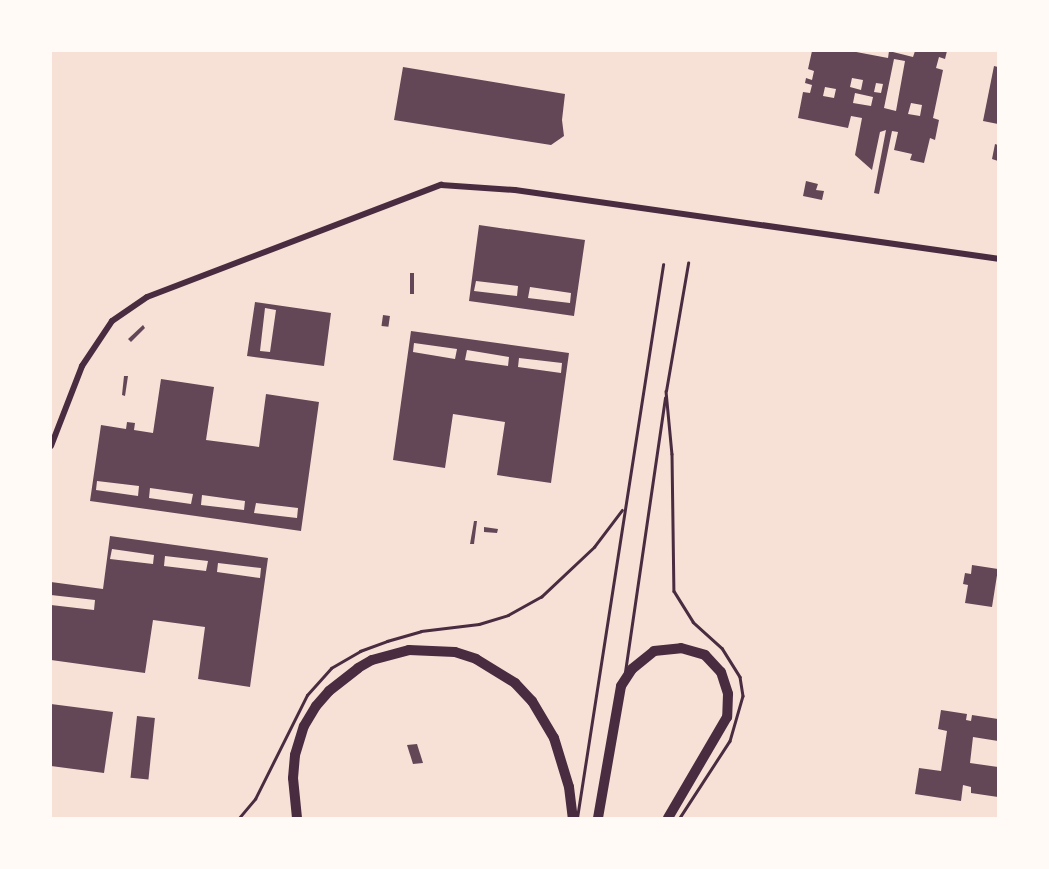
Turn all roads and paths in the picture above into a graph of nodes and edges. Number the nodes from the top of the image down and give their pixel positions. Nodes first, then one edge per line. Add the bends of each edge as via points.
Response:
1 (998, 259) edge
2 (688, 263) dead end
3 (663, 265) dead end
4 (666, 391) junction
5 (51, 446) edge
6 (624, 506) junction
7 (623, 682) junction
8 (239, 818) edge
9 (297, 818) edge
10 (575, 818) edge
11 (598, 818) edge
12 (668, 818) edge
13 (680, 818) edge

1 - 5 street via 515,190 441,186 147,297 112,321 82,366
2 - 4 lane
3 - 6 lane
4 - 7 lane
4 - 13 lane via 674,591 693,622 722,648 740,677 743,696 730,741
6 - 8 lane via 594,547 541,597 479,624 421,631 387,641 331,668 307,695 255,799
6 - 10 lane
7 - 11 highway
7 - 12 highway via 654,651 681,648 705,655 721,672 728,694 727,717
9 - 10 highway via 295,755 316,706 358,668 409,650 455,652 476,659 532,701 554,738

